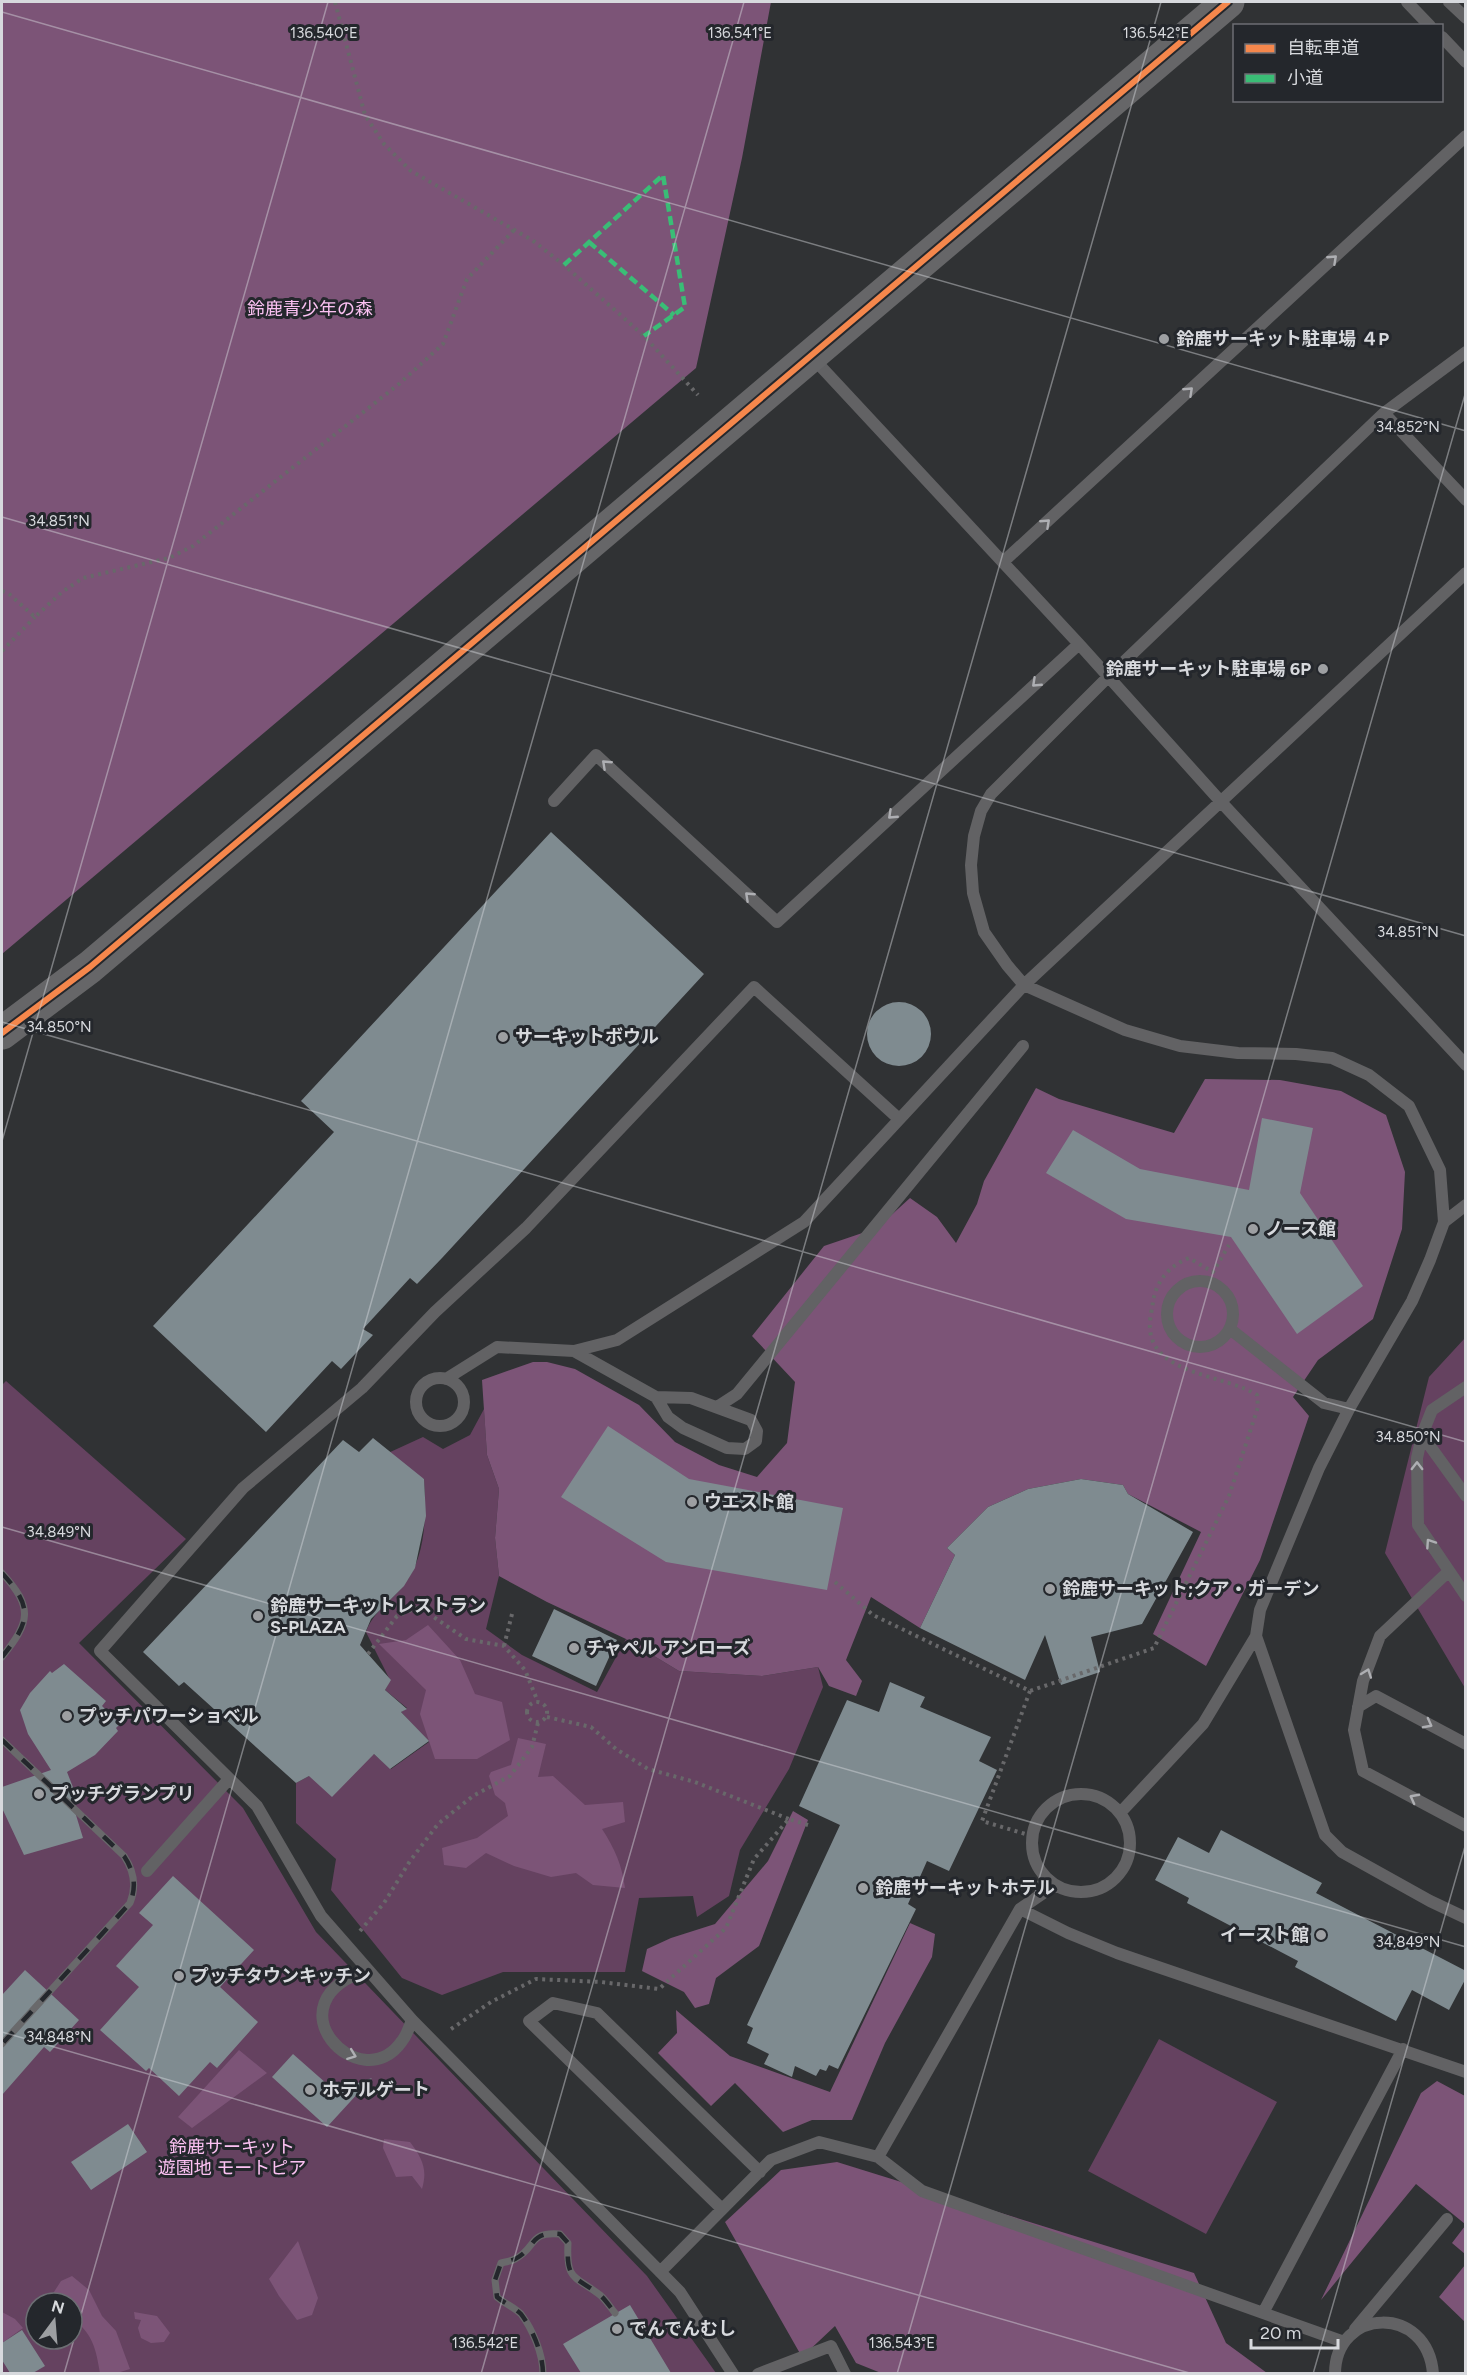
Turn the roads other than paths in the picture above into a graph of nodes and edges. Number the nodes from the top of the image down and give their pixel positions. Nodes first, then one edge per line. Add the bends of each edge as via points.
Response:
1 (1228, 2) edge
2 (1407, 2) edge
3 (1449, 2) edge
4 (1466, 18) edge
5 (1428, 24) edge
6 (1443, 38) edge
7 (1466, 62) edge
8 (1466, 136) edge
9 (1466, 352) edge
10 (810, 356) junction
11 (1384, 413) junction
12 (1466, 500) edge
13 (1003, 562) junction
14 (1466, 573) edge
15 (1079, 644) junction
16 (1108, 677) junction
17 (554, 801) dead end
18 (1222, 803) junction
19 (1024, 985) junction
20 (2, 1033) edge
21 (1023, 1046) dead end
22 (1466, 1065) edge
23 (899, 1119) junction
24 (1466, 1204) edge
25 (1444, 1222) junction
26 (1230, 1329) junction
27 (574, 1351) junction
28 (446, 1379) dead end
29 (1466, 1387) edge
30 (656, 1397) junction
31 (717, 1407) junction
32 (1349, 1409) junction
33 (1422, 1435) junction
34 (1466, 1496) edge
35 (1449, 1571) junction
36 (1466, 1596) edge
37 (1256, 1636) junction
38 (1358, 1707) junction
39 (1466, 1744) edge
40 (229, 1779) junction
41 (1120, 1813) junction
42 (1466, 1826) edge
43 (147, 1871) dead end
44 (1055, 1885) junction
45 (1020, 1909) junction
46 (1466, 1918) edge
47 (368, 1970) junction
48 (412, 2020) junction
49 (1403, 2049) junction
50 (1466, 2072) edge
51 (878, 2157) junction
52 (760, 2172) junction
53 (722, 2209) junction
54 (1447, 2219) dead end
55 (660, 2272) junction
56 (1263, 2313) junction
57 (1347, 2339) junction
58 (733, 2373) edge
59 (758, 2373) edge
60 (845, 2373) edge
61 (1335, 2373) edge
62 (1433, 2373) edge

1 - 10 street
2 - 5 lane
3 - 4 lane
6 - 7 lane
13 -> 8 lane
9 - 11 lane
10 - 13 lane
10 - 20 street via 90,967
11 - 12 lane
11 - 16 lane
13 - 15 lane
14 - 18 lane
15 - 16 lane
15 -> 17 lane via 777,922 596,755
16 - 18 lane
16 - 19 lane via 991,794 981,811 971,865 973,893 984,932
18 - 19 lane
18 - 22 lane
19 - 23 lane
19 - 25 lane via 1125,1030 1180,1046 1332,1058 1369,1076 1409,1106 1425,1134 1440,1170
21 - 31 lane via 737,1394
23 - 27 lane via 804,1222 617,1340
23 - 40 lane via 754,987 526,1228 435,1312 362,1388 243,1488 100,1651
24 - 25 lane
25 - 32 lane via 1412,1301
26 - 26 lane via 1232,1307 1220,1288 1198,1281 1178,1290 1170,1299 1167,1319 1176,1338 1185,1344 1206,1347 1224,1338
26 - 32 lane via 1324,1403
27 - 28 lane via 497,1347
27 - 30 lane
29 - 33 lane via 1432,1410
30 - 31 lane via 691,1398
30 - 31 lane via 668,1417 683,1428 727,1448 745,1449 756,1441 757,1431 751,1420
32 - 37 lane via 1319,1468 1260,1610
33 - 34 lane
35 -> 33 lane via 1418,1525 1417,1458
35 - 36 lane
38 -> 35 lane via 1380,1636
37 - 41 lane via 1203,1724
37 - 46 lane via 1325,1834 1342,1851
38 -> 39 lane via 1376,1696
42 -> 38 lane via 1363,1771 1354,1730
40 - 43 lane
40 - 47 lane via 257,1806 321,1916
41 - 44 lane via 1130,1845 1118,1876 1105,1887 1090,1892 1074,1892
41 - 44 lane via 1092,1796 1058,1799 1046,1808 1032,1836 1032,1851 1037,1866
44 - 45 lane
45 - 49 lane via 1117,1953
45 - 51 lane
47 - 48 lane
47 -> 48 lane via 336,1984 327,1996 323,2010 329,2039 351,2057 379,2058 402,2042
48 - 55 lane
49 - 50 lane
49 - 56 lane
51 - 52 lane via 819,2142 771,2160
51 - 56 lane via 922,2191
52 - 53 lane
52 - 53 lane via 597,2013 552,2002 529,2020
53 - 55 lane
54 - 57 lane
55 - 58 lane via 680,2292
56 - 57 lane
57 - 61 lane via 1335,2363
57 - 62 lane via 1362,2327 1378,2322 1395,2323 1410,2329 1423,2341 1431,2356
59 - 60 lane via 831,2346

